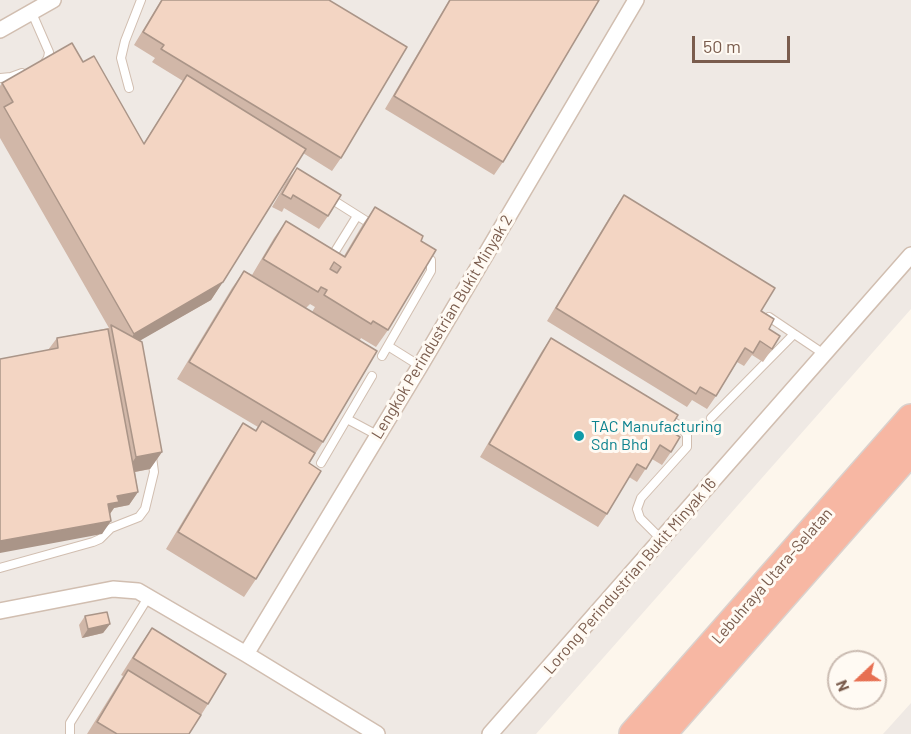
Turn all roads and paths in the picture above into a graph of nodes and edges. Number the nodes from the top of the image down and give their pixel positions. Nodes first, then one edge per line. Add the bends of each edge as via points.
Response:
1 (53, 0) edge
2 (141, 0) edge
3 (632, 2) edge
4 (32, 13) junction
5 (0, 30) edge
6 (0, 78) edge
7 (129, 88) dead end
8 (318, 190) edge
9 (357, 216) junction
10 (377, 228) edge
11 (418, 251) edge
12 (911, 255) edge
13 (330, 260) edge
14 (769, 317) edge
15 (794, 334) junction
16 (388, 346) junction
17 (824, 354) junction
18 (382, 356) dead end
19 (420, 366) junction
20 (372, 376) edge
21 (661, 414) edge
22 (347, 418) junction
23 (711, 418) dead end
24 (911, 418) edge
25 (377, 435) junction
26 (151, 450) edge
27 (911, 451) edge
28 (321, 463) dead end
29 (662, 540) junction
30 (0, 568) edge
31 (149, 596) junction
32 (0, 611) edge
33 (246, 654) junction
34 (367, 731) edge
35 (70, 734) edge
36 (490, 734) edge
37 (633, 734) edge
38 (662, 734) edge

1 - 4 street
2 - 7 lane via 121,58
3 - 19 street, Lengkok Perindustrian Bukit Minyak 2
4 - 5 street
4 - 6 lane via 48,57 43,65
8 - 9 lane
9 - 10 lane
9 - 13 lane
11 - 16 lane via 431,260 432,271
12 - 17 street, Lorong Perindustrian Bukit Minyak 16
14 - 15 lane
15 - 17 lane
15 - 23 lane
16 - 18 lane
16 - 19 lane
17 - 29 street, Lorong Perindustrian Bukit Minyak 16
19 - 25 street, Lengkok Perindustrian Bukit Minyak 2
20 - 22 lane
21 - 29 lane via 687,435 687,447 641,498 637,509 640,518
22 - 25 lane
22 - 28 lane
24 - 37 highway, Lebuhraya Utara–Selatan
25 - 33 street, Lengkok Perindustrian Bukit Minyak 2
26 - 30 lane via 154,472 145,509 139,517 111,528 93,542
27 - 38 highway, Lebuhraya Utara–Selatan
29 - 36 street, Lorong Perindustrian Bukit Minyak 16
31 - 32 street via 113,589
31 - 33 street
31 - 35 lane via 70,723
33 - 34 street

